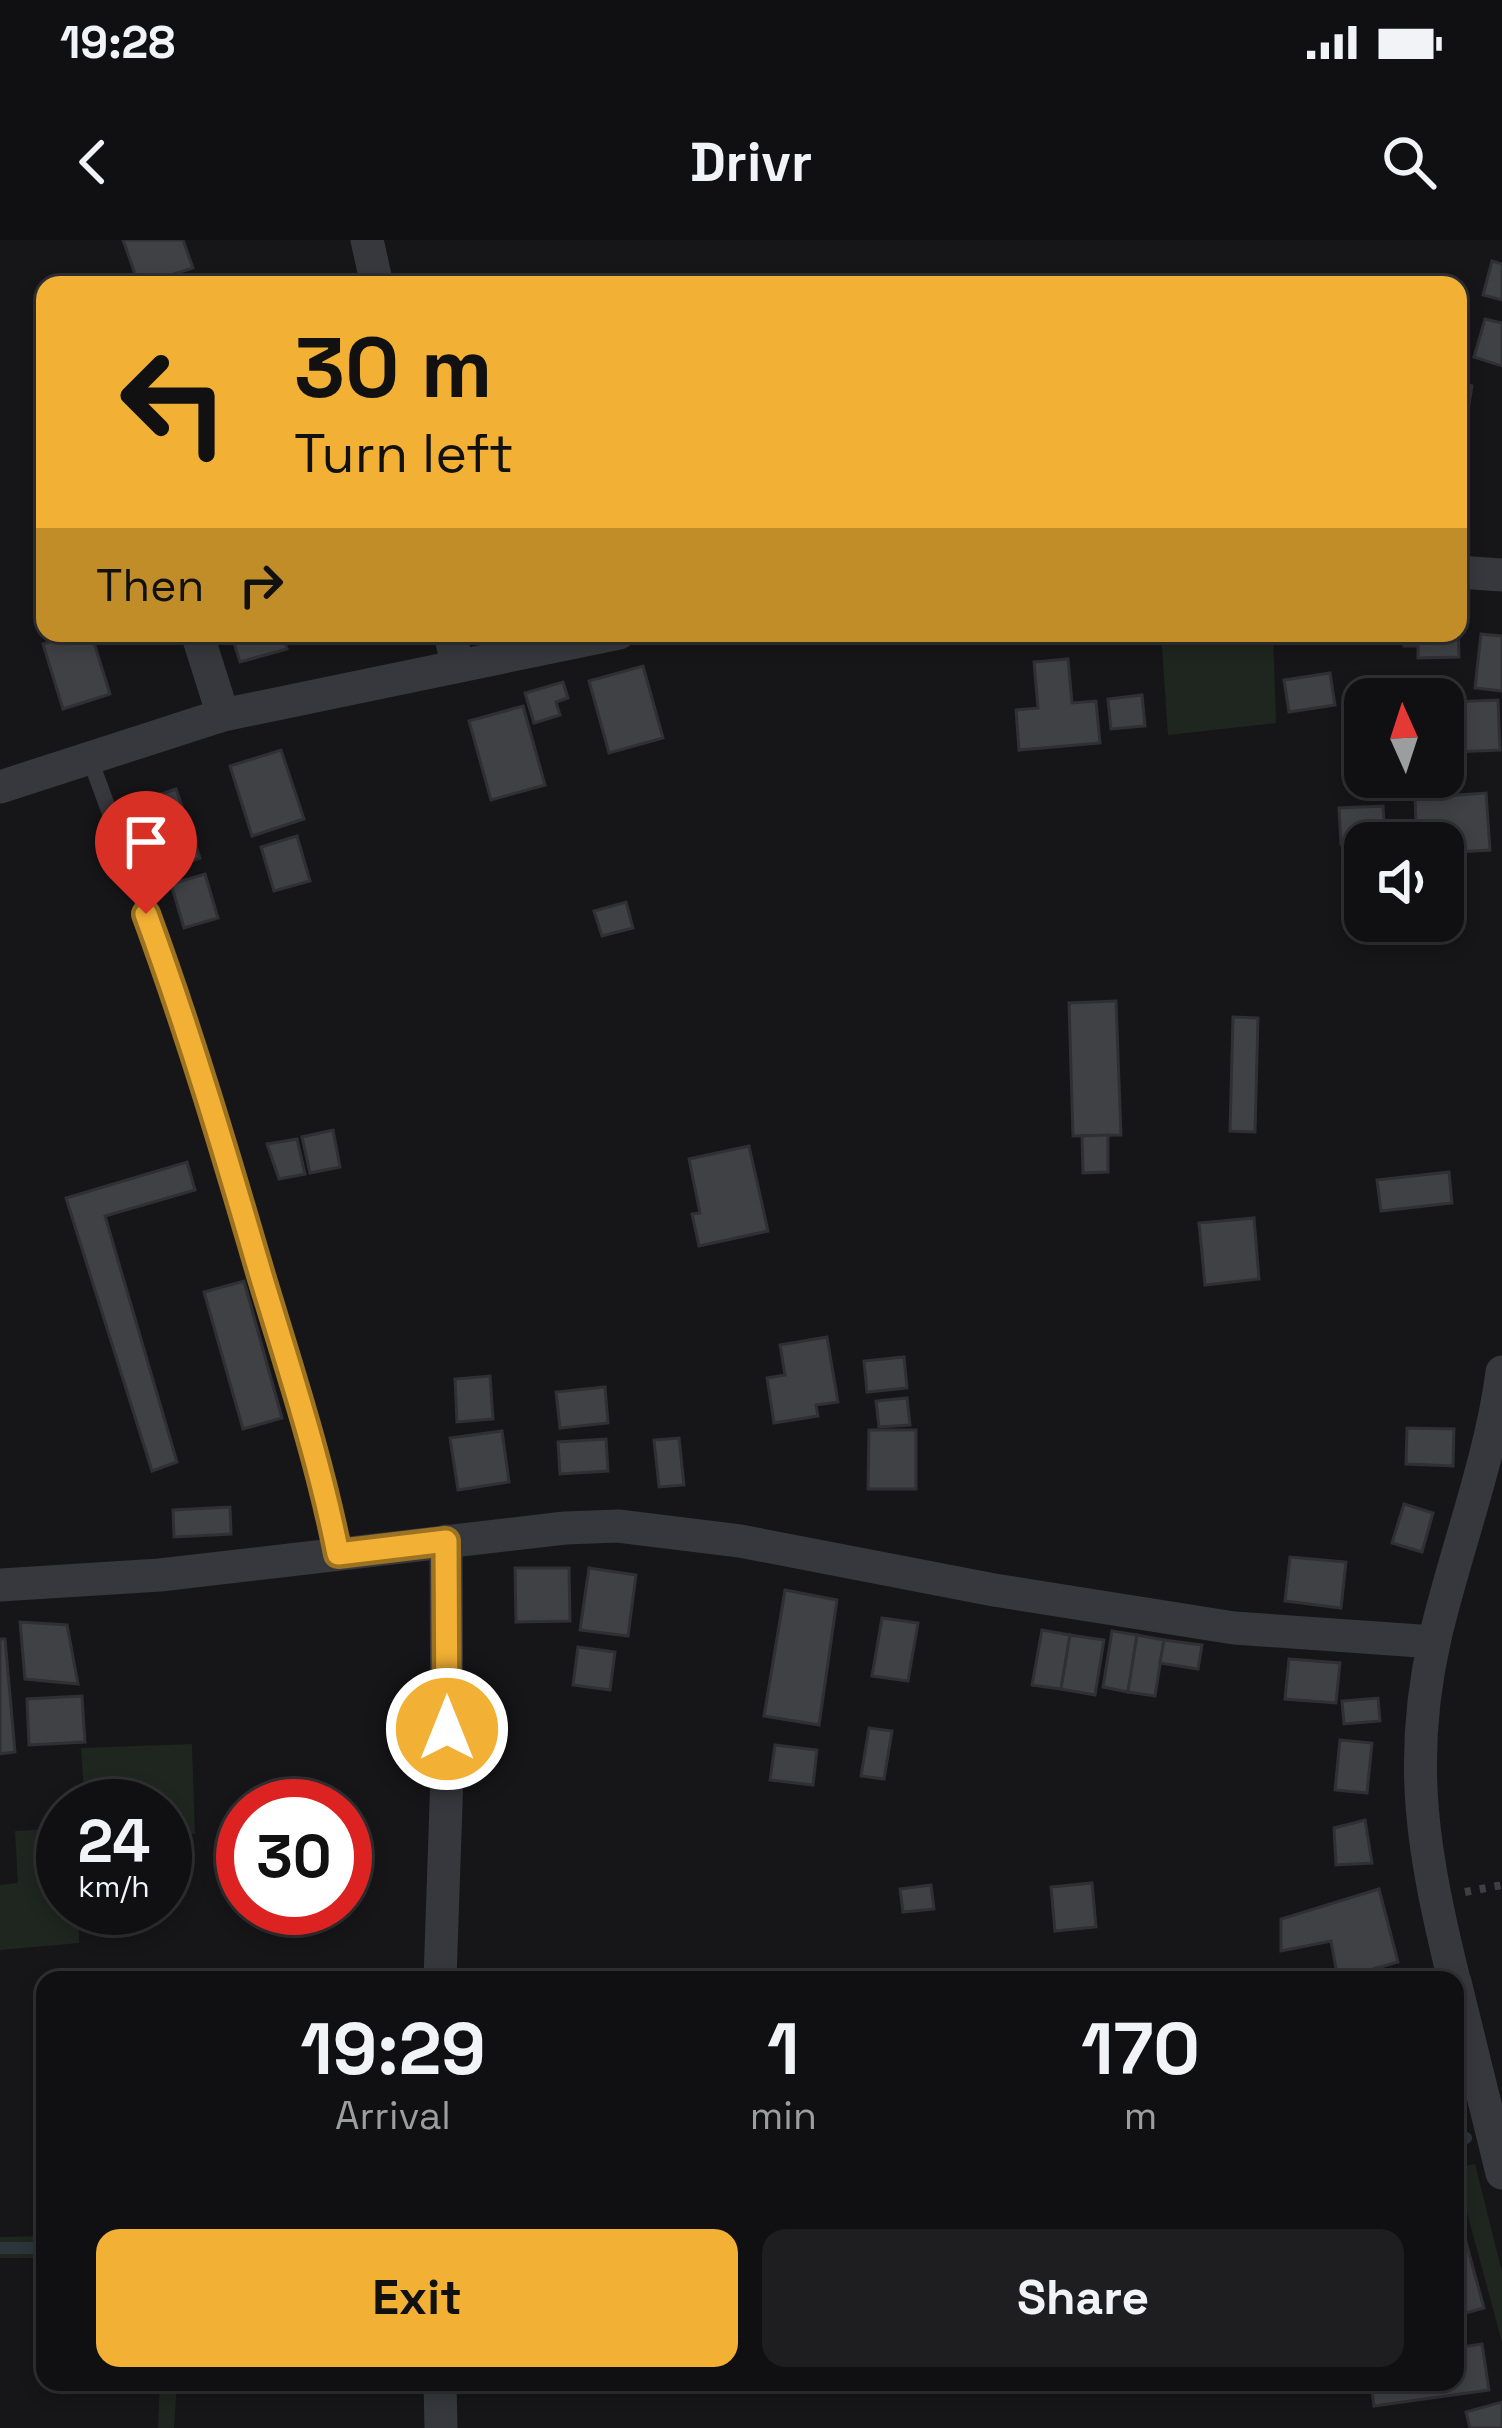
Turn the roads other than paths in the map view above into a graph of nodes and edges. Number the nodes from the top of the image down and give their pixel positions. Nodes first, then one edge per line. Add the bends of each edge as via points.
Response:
1 (367, 240) edge
2 (375, 276) edge
3 (1467, 573) edge
4 (1502, 575) edge
5 (200, 642) edge
6 (526, 642) edge
7 (453, 649) edge
8 (223, 715) junction
9 (89, 759) junction
10 (0, 787) edge
11 (1502, 1372) edge
12 (446, 1541) junction
13 (338, 1554) junction
14 (0, 1585) edge
15 (1434, 1642) junction
16 (440, 1971) edge
17 (1453, 1971) edge
18 (1464, 2018) edge
19 (1502, 2173) edge
20 (440, 2391) edge
21 (441, 2428) edge

1 - 2 street
3 - 4 street
5 - 8 street
6 - 7 street
7 - 8 street
8 - 9 street
9 - 10 street
9 - 13 lane via 175,991
11 - 15 street
12 - 13 street
12 - 15 street via 566,1528 659,1530 1234,1628
12 - 16 street
13 - 14 street
15 - 17 street via 1419,1766 1421,1828
18 - 19 street
20 - 21 street

